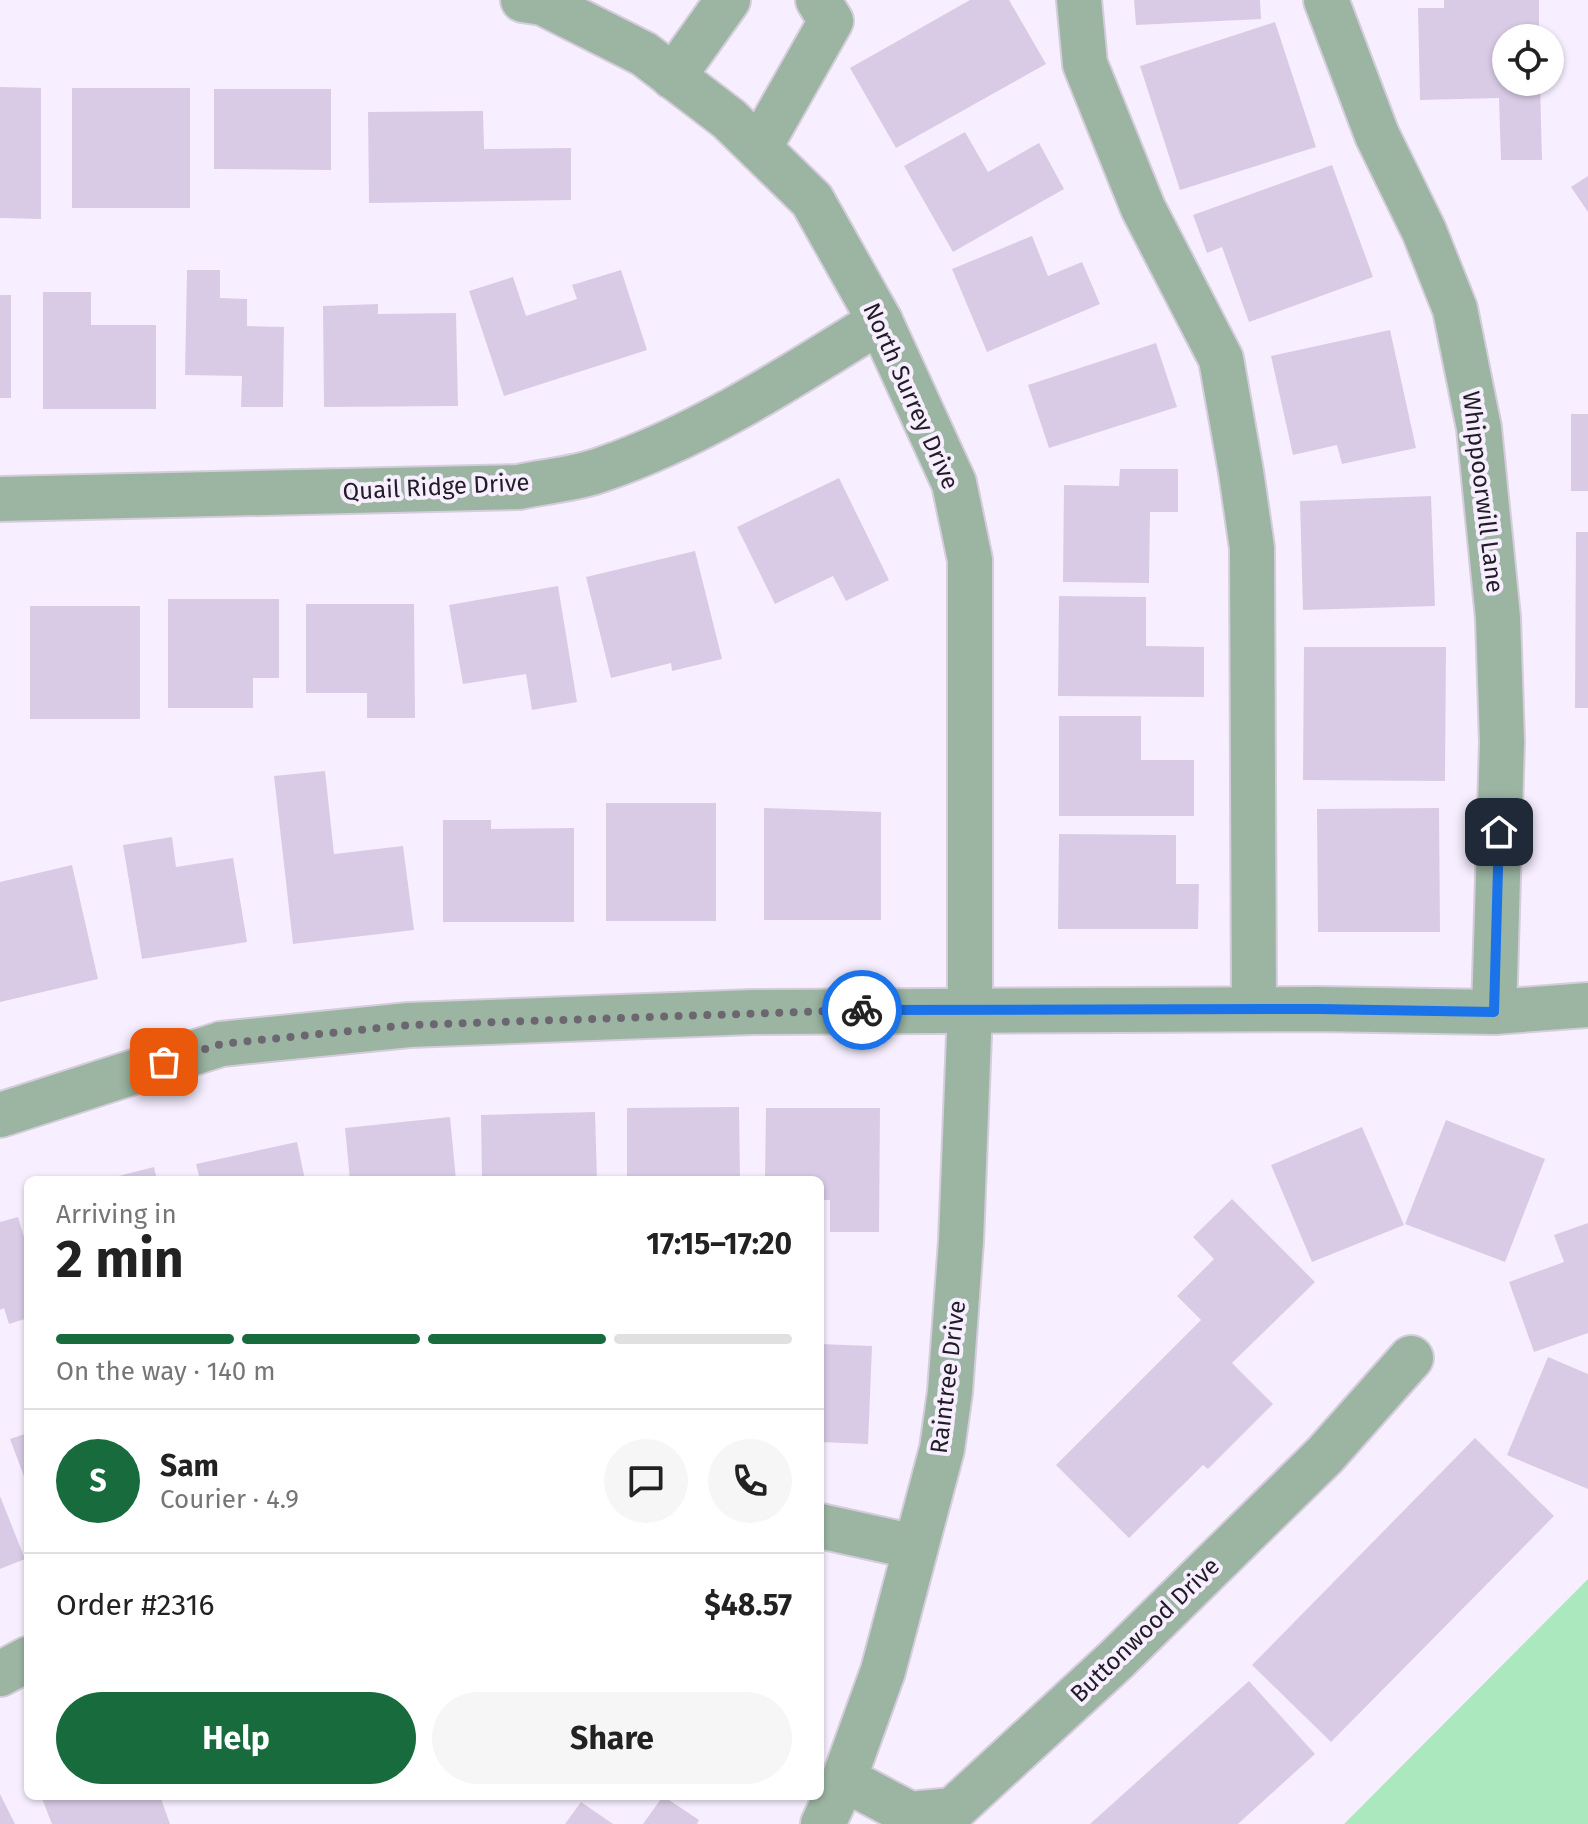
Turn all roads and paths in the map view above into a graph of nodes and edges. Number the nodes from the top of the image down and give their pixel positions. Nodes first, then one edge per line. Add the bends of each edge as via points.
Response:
1 (523, 0) edge
2 (728, 0) edge
3 (818, 0) edge
4 (1079, 0) edge
5 (1326, 0) edge
6 (673, 77) junction
7 (759, 148) junction
8 (880, 321) junction
9 (0, 499) edge
10 (1588, 1005) edge
11 (970, 1009) junction
12 (1254, 1009) junction
13 (1494, 1012) junction
14 (0, 1115) edge
15 (1411, 1358) dead end
16 (824, 1527) edge
17 (915, 1547) junction
18 (24, 1661) edge
19 (0, 1674) edge
20 (844, 1779) junction
21 (823, 1824) edge

1 - 6 street, North Surrey Drive via 543,3 644,54
2 - 6 street
3 - 7 street via 831,21
4 - 12 street via 1085,64 1143,208 1221,359 1239,458 1252,548
5 - 13 street, Whippoorwill Lane via 1377,135 1455,309 1479,428 1498,618 1502,742
6 - 7 street, North Surrey Drive
7 - 8 street, North Surrey Drive via 812,200
8 - 9 street, Quail Ridge Drive via 771,389 658,448 600,471 519,487
8 - 11 street, North Surrey Drive via 954,483 970,560
10 - 13 street
11 - 12 street
11 - 14 street via 409,1025 237,1043
11 - 17 street, Raintree Drive via 950,1392 942,1449
12 - 13 street
15 - 20 street, Buttonwood Drive via 1325,1455 1116,1660 953,1810 910,1814
16 - 17 street
17 - 20 street, Raintree Drive via 883,1671
18 - 19 street
20 - 21 street, Raintree Drive

